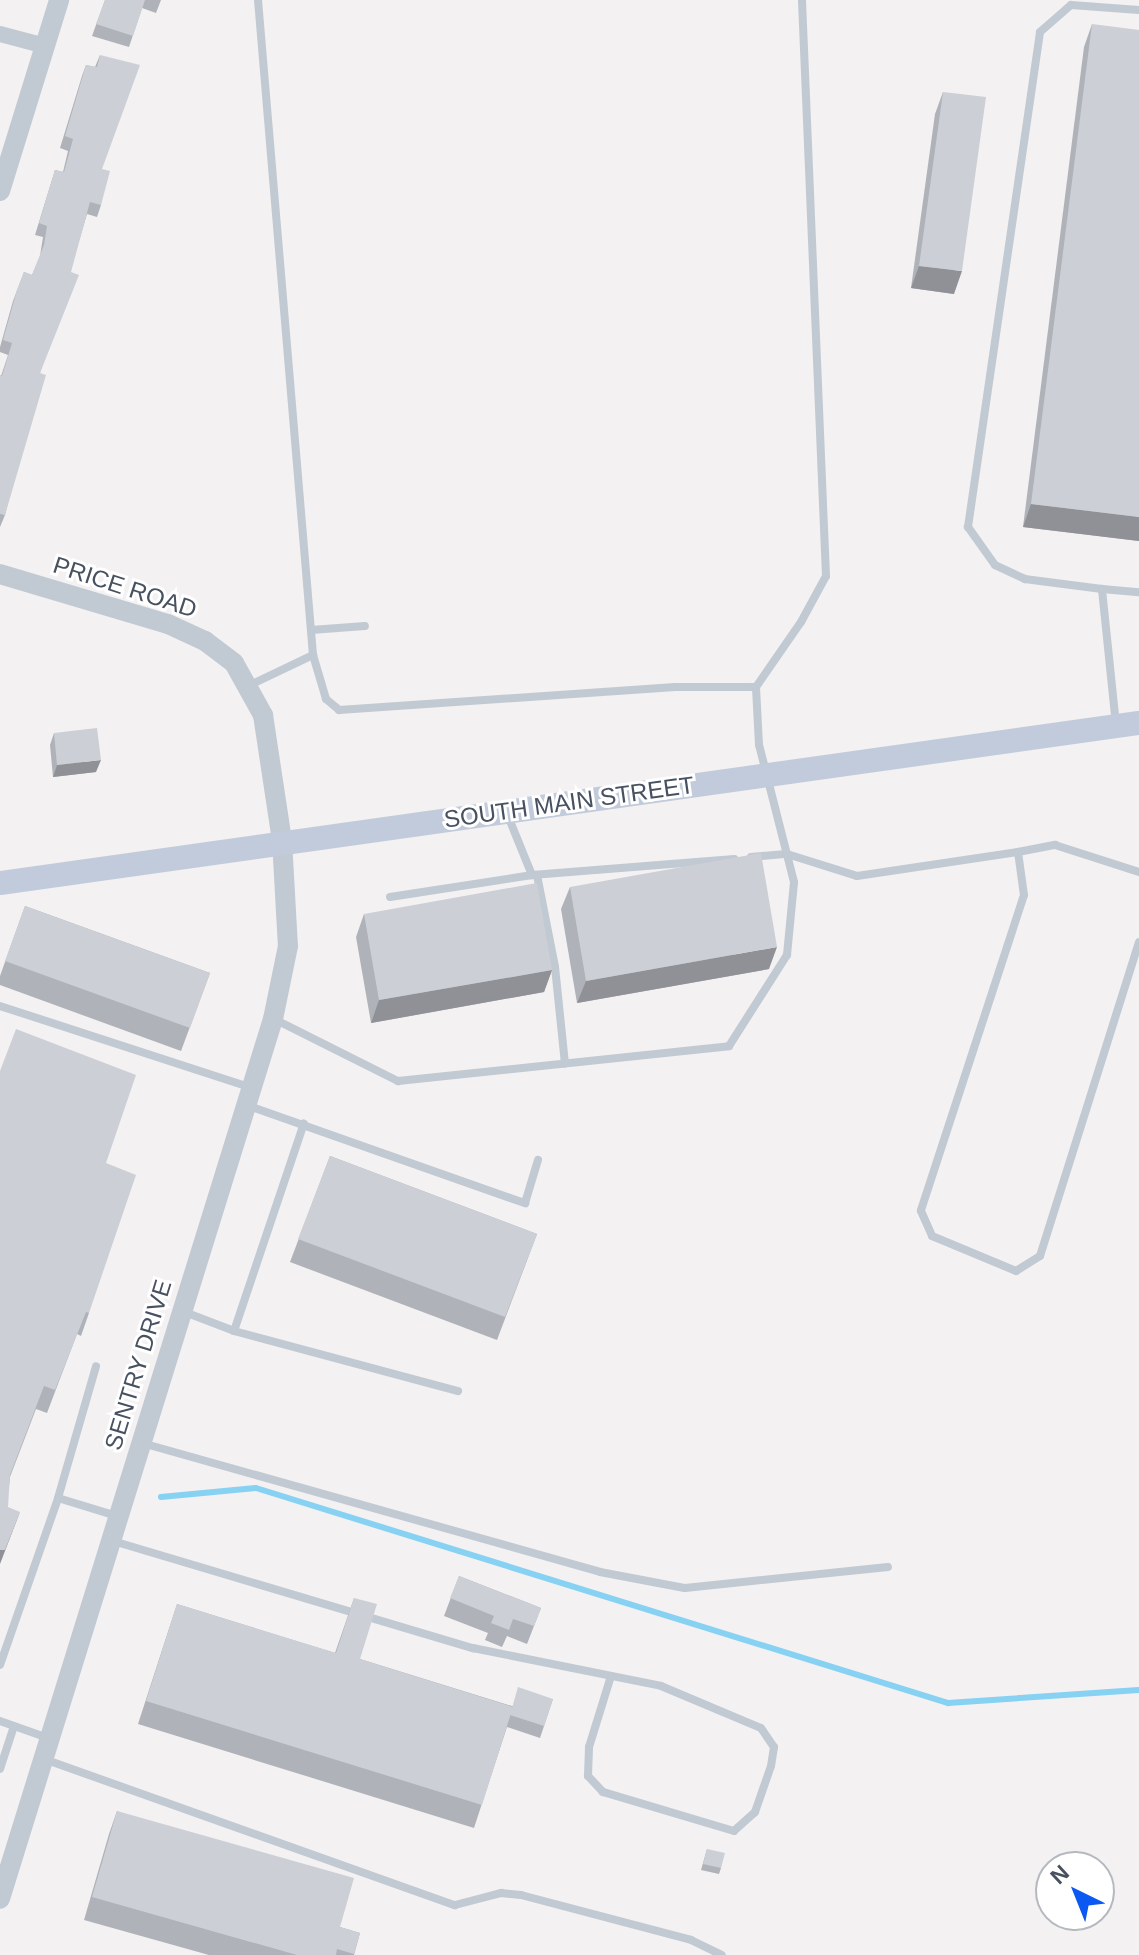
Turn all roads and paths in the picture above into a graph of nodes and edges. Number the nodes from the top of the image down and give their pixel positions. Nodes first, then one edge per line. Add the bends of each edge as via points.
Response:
1 (59, 0) edge
2 (258, 0) edge
3 (802, 0) edge
4 (1139, 10) edge
5 (0, 34) edge
6 (45, 46) junction
7 (0, 191) edge
8 (0, 574) edge
9 (1102, 589) junction
10 (1139, 592) edge
11 (365, 626) dead end
12 (311, 630) junction
13 (313, 655) junction
14 (250, 685) junction
15 (756, 687) junction
16 (1128, 724) edge
17 (767, 776) junction
18 (506, 812) junction
19 (282, 840) junction
20 (1018, 852) junction
21 (787, 854) junction
22 (1139, 872) edge
23 (534, 875) junction
24 (0, 883) edge
25 (390, 897) dead end
26 (1139, 942) edge
27 (0, 1006) edge
28 (273, 1019) junction
29 (565, 1063) junction
30 (247, 1096) junction
31 (304, 1123) junction
32 (538, 1160) dead end
33 (182, 1311) junction
34 (234, 1331) junction
35 (96, 1366) dead end
36 (458, 1391) dead end
37 (142, 1443) junction
38 (58, 1498) junction
39 (119, 1517) junction
40 (113, 1541) junction
41 (888, 1567) dead end
42 (0, 1665) edge
43 (611, 1676) junction
44 (0, 1721) edge
45 (14, 1726) junction
46 (48, 1738) junction
47 (43, 1759) junction
48 (0, 1769) edge
49 (0, 1899) edge
50 (722, 1955) edge

1 - 6 street
2 - 12 lane
3 - 15 lane via 826,576
4 - 9 lane via 1071,5 1040,32 968,527 995,565 1025,579
5 - 6 street
6 - 7 street
8 - 14 street, PRICE ROAD via 168,624 205,641 234,663
9 - 10 lane
9 - 16 lane
11 - 12 lane
12 - 13 lane
13 - 14 lane
13 - 15 lane via 326,699 339,710 675,687
14 - 19 street, PRICE ROAD via 263,715
15 - 17 lane
16 - 17 main road, SOUTH MAIN STREET
17 - 18 main road, SOUTH MAIN STREET
17 - 21 lane
18 - 19 main road, SOUTH MAIN STREET
18 - 23 lane
19 - 24 main road, SOUTH MAIN STREET
19 - 28 street, SENTRY DRIVE via 288,946
20 - 21 lane via 857,876
20 - 22 lane via 1055,845
20 - 26 lane via 1024,895 921,1211 932,1236 1016,1271 1040,1256
21 - 23 lane
21 - 29 lane via 794,882 787,955 729,1046
23 - 25 lane
23 - 29 lane via 555,967
27 - 30 lane
28 - 29 lane via 398,1081
28 - 30 street, SENTRY DRIVE
30 - 31 lane
30 - 33 street, SENTRY DRIVE
31 - 32 lane via 525,1203
31 - 34 lane
33 - 34 lane
33 - 37 street, SENTRY DRIVE
34 - 36 lane
35 - 38 lane
37 - 39 street, SENTRY DRIVE
37 - 41 lane via 600,1572 685,1588
38 - 39 lane
38 - 42 lane
39 - 40 street, SENTRY DRIVE
40 - 43 lane via 473,1648
40 - 46 street, SENTRY DRIVE
43 - 43 lane via 661,1686 761,1728 774,1747 755,1812 734,1831 603,1792 588,1776 589,1747
44 - 45 lane
45 - 46 lane
45 - 48 lane
46 - 47 street, SENTRY DRIVE
47 - 49 street, SENTRY DRIVE
47 - 50 lane via 455,1905 501,1893 521,1895 691,1940

